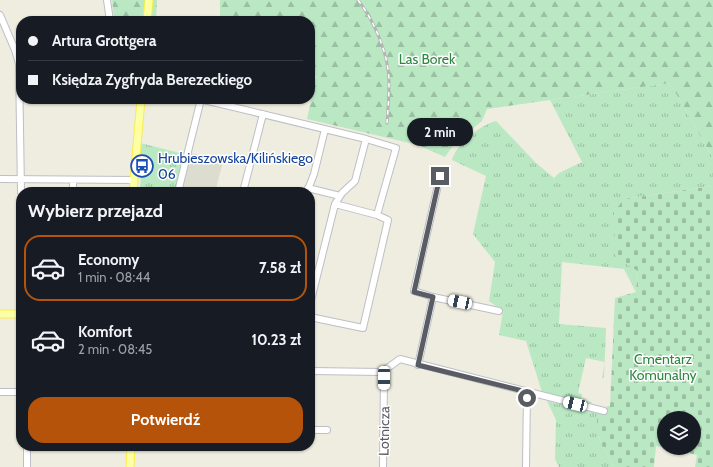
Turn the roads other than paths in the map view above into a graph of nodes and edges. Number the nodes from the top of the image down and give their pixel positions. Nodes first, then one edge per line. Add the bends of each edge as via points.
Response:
1 (107, 0) edge
2 (149, 0) edge
3 (0, 15) edge
4 (109, 16) edge
5 (147, 16) edge
6 (16, 53) edge
7 (20, 104) edge
8 (141, 104) edge
9 (200, 104) edge
10 (222, 104) edge
11 (263, 114) junction
12 (325, 130) junction
13 (366, 139) junction
14 (440, 176) dead end
15 (0, 179) edge
16 (21, 180) junction
17 (72, 180) junction
18 (134, 180) junction
19 (21, 187) edge
20 (73, 187) edge
21 (133, 187) edge
22 (179, 187) edge
23 (244, 187) edge
24 (309, 187) edge
25 (315, 191) edge
26 (340, 196) junction
27 (335, 204) junction
28 (376, 214) junction
29 (315, 284) edge
30 (433, 297) junction
31 (499, 311) dead end
32 (0, 314) edge
33 (16, 314) edge
34 (315, 318) edge
35 (418, 365) junction
36 (315, 371) edge
37 (382, 372) junction
38 (0, 392) edge
39 (16, 392) edge
40 (527, 392) junction
41 (604, 411) dead end
42 (315, 430) edge
43 (327, 430) dead end
44 (27, 451) edge
45 (131, 451) edge
46 (27, 467) edge
47 (130, 467) edge
48 (383, 467) edge
49 (526, 467) edge

1 - 4 street
2 - 5 main road
3 - 6 street
7 - 16 street
8 - 18 main road
9 - 22 street
10 - 11 street
11 - 12 street
11 - 23 street
12 - 13 street
12 - 24 street
13 - 26 street via 355,181
13 - 28 street via 396,148
14 - 30 street via 414,292
15 - 16 street
16 - 17 street
16 - 19 street
17 - 18 street
17 - 20 street
18 - 21 main road
25 - 26 street
26 - 27 street
27 - 28 street
27 - 29 street
28 - 34 street via 388,220 363,328
30 - 31 street
30 - 35 street
32 - 33 main road
35 - 37 street via 400,360
35 - 40 street
36 - 37 street
37 - 48 street, Lotnicza
38 - 39 street
40 - 41 street
40 - 49 street
42 - 43 street
44 - 46 street
45 - 47 main road

